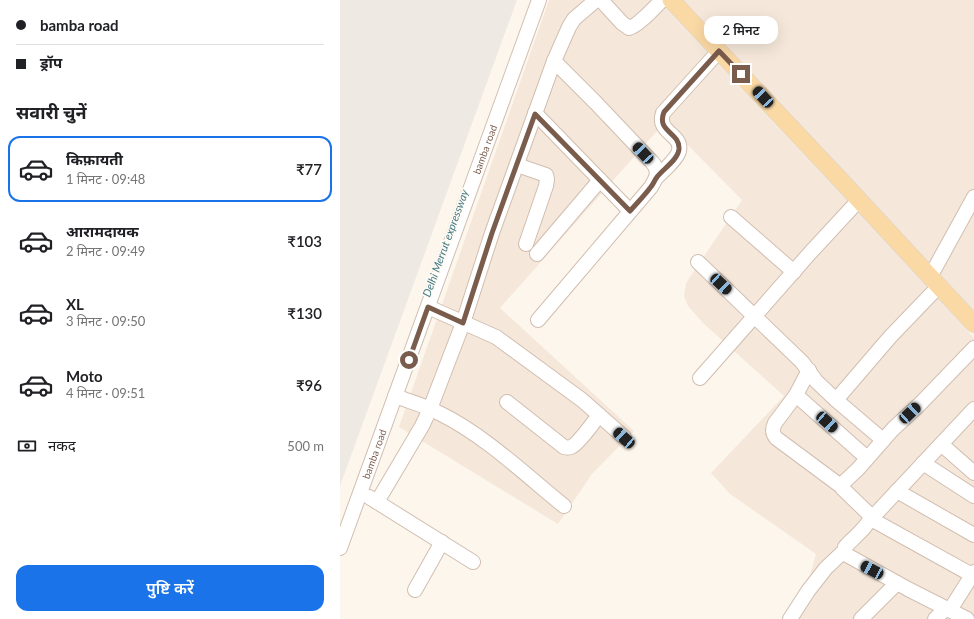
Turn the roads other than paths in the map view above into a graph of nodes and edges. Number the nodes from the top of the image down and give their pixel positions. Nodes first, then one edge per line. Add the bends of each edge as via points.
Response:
1 (539, 0) edge
2 (596, 0) edge
3 (601, 0) edge
4 (662, 0) edge
5 (671, 0) edge
6 (719, 51) junction
7 (554, 60) junction
8 (535, 114) junction
9 (517, 165) junction
10 (657, 177) junction
11 (600, 180) junction
12 (974, 197) edge
13 (859, 200) junction
14 (630, 211) junction
15 (731, 217) dead end
16 (526, 244) dead end
17 (537, 254) dead end
18 (698, 262) dead end
19 (794, 272) junction
20 (934, 281) junction
21 (428, 307) junction
22 (755, 316) junction
23 (538, 320) dead end
24 (463, 323) junction
25 (974, 324) edge
26 (974, 348) edge
27 (809, 370) junction
28 (700, 378) dead end
29 (796, 395) junction
30 (395, 396) junction
31 (836, 400) junction
32 (508, 402) dead end
33 (430, 408) junction
34 (974, 409) edge
35 (599, 415) junction
36 (624, 438) dead end
37 (883, 440) junction
38 (941, 444) junction
39 (867, 458) junction
40 (923, 463) junction
41 (974, 473) edge
42 (842, 487) junction
43 (897, 491) junction
44 (360, 492) junction
45 (974, 496) edge
46 (377, 502) junction
47 (564, 506) dead end
48 (870, 519) junction
49 (974, 535) edge
50 (442, 542) junction
51 (340, 548) edge
52 (844, 551) junction
53 (473, 562) dead end
54 (972, 578) edge
55 (897, 583) junction
56 (415, 590) dead end
57 (948, 609) junction
58 (868, 617) edge
59 (790, 619) edge
60 (935, 619) edge
61 (967, 619) edge

1 - 21 street, bamba road
2 - 7 street via 574,19
3 - 4 street via 629,28
5 - 6 main road
6 - 10 street via 661,118 662,124 676,139 679,150
6 - 13 main road
7 - 8 street
7 - 10 street via 656,167
8 - 9 street
8 - 11 street
9 - 16 street via 542,173 547,179
9 - 24 street
10 - 14 street
11 - 14 street
11 - 17 street
12 - 20 street
13 - 19 street
13 - 20 main road
14 - 23 street
15 - 19 street
18 - 22 street
19 - 22 street
20 - 25 main road
20 - 31 street
21 - 24 street
21 - 30 street, bamba road
22 - 27 street
22 - 28 street
24 - 33 street
24 - 35 street via 508,345
26 - 37 street
27 - 29 street
27 - 31 street via 816,381
29 - 39 street
29 - 42 street via 775,423 772,434
30 - 33 street
30 - 44 street, bamba road
31 - 37 street
32 - 35 street via 568,448 577,442
33 - 46 street
33 - 47 street via 458,423 491,447
34 - 38 street
35 - 36 street
37 - 39 street
38 - 40 street
38 - 41 street
39 - 42 street
40 - 43 street
40 - 45 street
42 - 48 street via 869,514
43 - 48 street
43 - 49 street
44 - 46 street
44 - 51 street, bamba road
46 - 50 street
48 - 52 street
48 - 54 street
50 - 53 street
50 - 56 street
52 - 55 street via 848,556
52 - 59 street via 826,568
54 - 57 street
55 - 57 street
55 - 58 street
57 - 60 street
57 - 61 street

